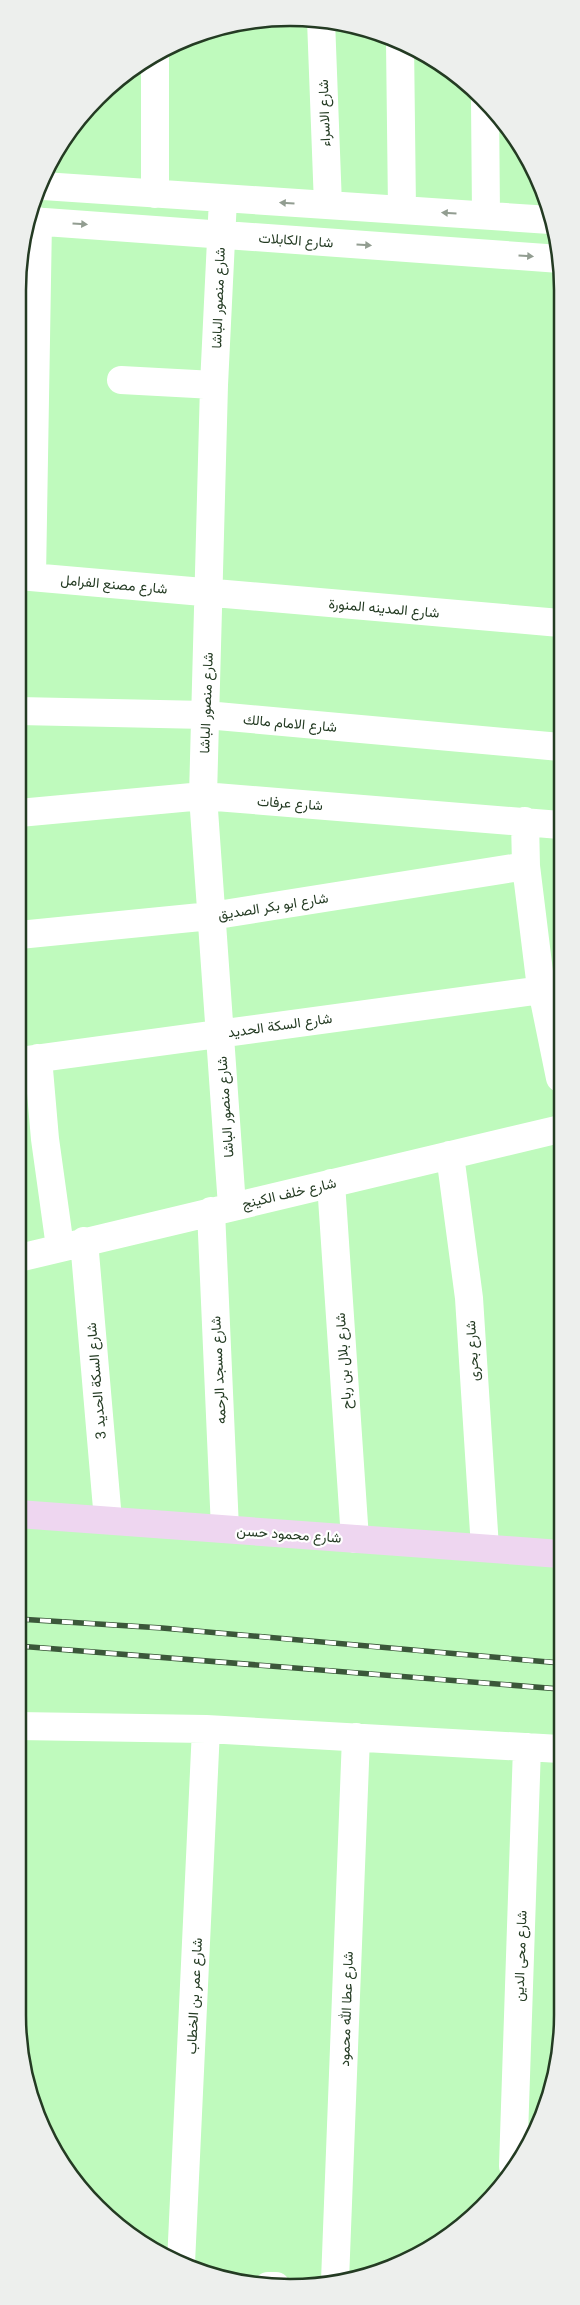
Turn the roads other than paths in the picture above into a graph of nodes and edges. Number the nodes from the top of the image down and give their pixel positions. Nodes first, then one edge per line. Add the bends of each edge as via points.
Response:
1 (321, 29) edge
2 (400, 50) edge
3 (155, 64) edge
4 (485, 113) edge
5 (47, 186) edge
6 (155, 194) junction
7 (223, 199) junction
8 (328, 205) junction
9 (402, 210) junction
10 (486, 215) junction
11 (544, 220) edge
12 (35, 221) edge
13 (35, 222) edge
14 (220, 234) junction
15 (551, 258) edge
16 (121, 380) dead end
17 (214, 385) junction
18 (26, 576) edge
19 (208, 592) junction
20 (554, 622) edge
21 (26, 711) edge
22 (206, 715) junction
23 (554, 746) edge
24 (203, 796) junction
25 (26, 812) edge
26 (525, 821) junction
27 (554, 824) edge
28 (526, 866) junction
29 (211, 916) junction
30 (26, 934) edge
31 (547, 983) edge
32 (219, 1034) junction
33 (554, 1034) edge
34 (28, 1059) edge
35 (554, 1130) edge
36 (450, 1154) junction
37 (331, 1183) junction
38 (222, 1208) junction
39 (72, 1244) junction
40 (26, 1256) edge
41 (26, 1515) edge
42 (108, 1520) junction
43 (225, 1529) junction
44 (355, 1539) junction
45 (485, 1548) junction
46 (554, 1554) edge
47 (26, 1726) edge
48 (206, 1729) junction
49 (356, 1737) junction
50 (527, 1747) junction
51 (554, 1749) edge
52 (513, 2155) edge
53 (181, 2256) edge
54 (335, 2275) edge

1 - 8 street, شارع الاسراء
2 - 9 street
3 - 6 street
4 - 10 street
5 - 6 street
6 - 7 street
8 -> 7 street
7 - 14 street, شارع منصور الباشا
8 - 9 street
10 -> 9 street
10 - 11 street
12 -> 14 street, شارع الكابلات
13 - 18 street
14 -> 15 street, شارع الكابلات
14 - 17 street, شارع منصور الباشا
16 - 17 street
17 - 19 street, شارع منصور الباشا
18 - 19 street, شارع مصنع الفرامل
19 - 20 street, شارع المدينه المنورة
19 - 22 street, شارع منصور الباشا
21 - 22 street, شارع الامام مالك
22 - 23 street, شارع الامام مالك
22 - 24 street, شارع منصور الباشا
24 - 25 street, شارع عرفات
24 - 26 street, شارع عرفات
24 - 29 street, شارع منصور الباشا
26 - 27 street, شارع عرفات
26 - 28 street
28 - 29 street, شارع ابو بكر الصديق
28 - 31 street
29 - 30 street, شارع ابو بكر الصديق
29 - 32 street, شارع منصور الباشا
31 - 32 street, شارع السكة الحديد
31 - 33 street
32 - 34 street, شارع السكة الحديد
32 - 38 street, شارع منصور الباشا
34 - 39 street, شارع السكة الحديد 3
35 - 36 street, شارع خلف الكينج
36 - 37 street, شارع خلف الكينج
36 - 45 street, شارع بحرى via 469,1298
37 - 38 street, شارع خلف الكينج
37 - 44 street, شارع بلال بن رباح
38 - 39 street, شارع خلف الكينج
38 - 43 street, شارع مسجد الرحمه
39 - 40 street, شارع خلف الكينج
39 - 42 street, شارع السكة الحديد 3
41 - 42 street, شارع محمود حسن
42 - 43 street, شارع محمود حسن
43 - 44 street, شارع محمود حسن
44 - 45 street, شارع محمود حسن
45 - 46 street, شارع محمود حسن
47 - 48 street
48 - 49 street
48 - 53 street, شارع عمر بن الخطاب
49 - 50 street
49 - 54 street, شارع عطا الله محمود
50 - 51 street
50 - 52 street, شارع محى الدين

